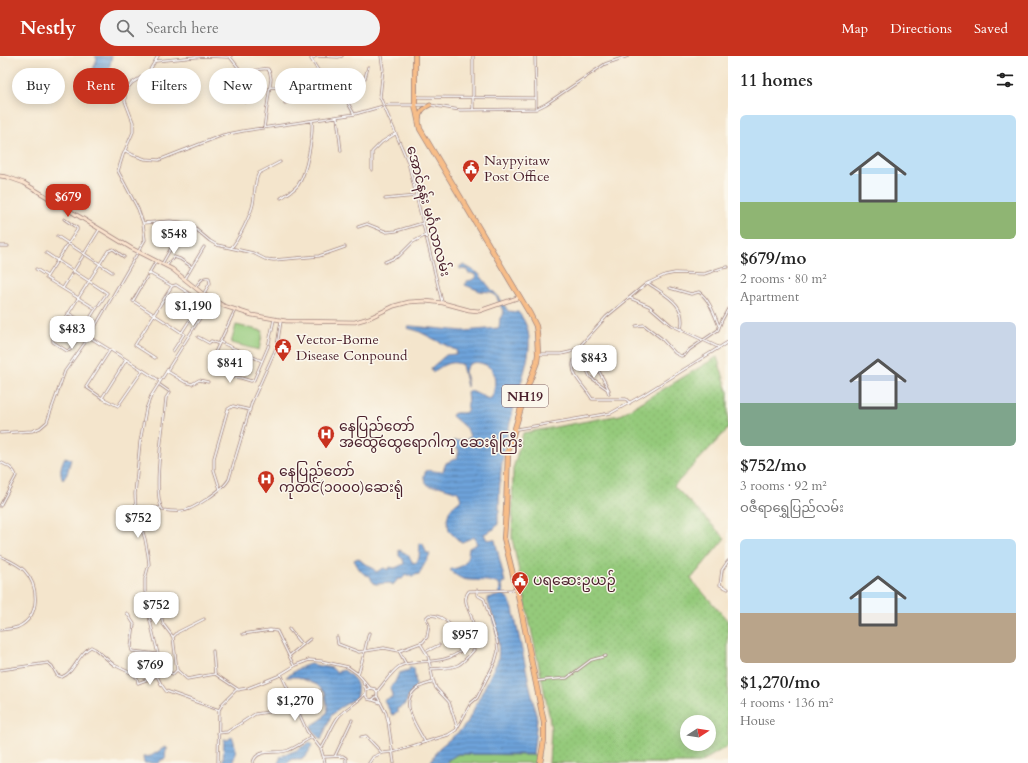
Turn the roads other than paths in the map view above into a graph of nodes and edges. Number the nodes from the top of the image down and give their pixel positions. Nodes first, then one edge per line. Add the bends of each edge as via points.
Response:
1 (158, 56) edge
2 (317, 56) edge
3 (342, 56) edge
4 (381, 56) edge
5 (415, 56) edge
6 (473, 56) edge
7 (535, 56) edge
8 (628, 56) edge
9 (230, 57) edge
10 (156, 61) junction
11 (368, 67) dead end
12 (239, 68) edge
13 (316, 68) edge
14 (267, 69) edge
15 (366, 74) edge
16 (270, 87) junction
17 (275, 87) edge
18 (415, 97) junction
19 (473, 98) junction
20 (536, 98) junction
21 (349, 104) edge
22 (415, 105) junction
23 (430, 105) junction
24 (384, 106) junction
25 (536, 109) junction
26 (473, 110) junction
27 (354, 114) junction
28 (337, 117) junction
29 (312, 121) junction
30 (419, 127) junction
31 (264, 128) junction
32 (396, 134) junction
33 (126, 151) junction
34 (341, 151) dead end
35 (280, 162) dead end
36 (372, 170) dead end
37 (0, 176) edge
38 (416, 196) junction
39 (281, 198) dead end
40 (384, 199) dead end
41 (64, 219) dead end
42 (423, 222) junction
43 (143, 223) junction
44 (358, 227) dead end
45 (100, 229) junction
46 (426, 235) junction
47 (57, 236) dead end
48 (175, 241) dead end
49 (68, 244) junction
50 (0, 246) edge
51 (8, 246) dead end
52 (204, 247) dead end
53 (345, 247) dead end
54 (231, 248) junction
55 (138, 252) junction
56 (46, 253) dead end
57 (84, 254) junction
58 (124, 257) dead end
59 (58, 261) junction
60 (156, 262) junction
61 (385, 262) dead end
62 (99, 264) junction
63 (162, 264) junction
64 (166, 266) junction
65 (192, 267) junction
66 (728, 267) edge
67 (36, 269) dead end
68 (73, 271) junction
69 (112, 272) dead end
70 (149, 273) junction
71 (47, 276) junction
72 (185, 280) junction
73 (88, 281) junction
74 (648, 283) junction
75 (172, 286) junction
76 (63, 288) junction
77 (196, 288) junction
78 (670, 288) dead end
79 (107, 293) junction
80 (190, 294) dead end
81 (203, 294) junction
82 (112, 296) junction
83 (520, 297) junction
84 (78, 298) junction
85 (630, 298) junction
86 (212, 299) junction
87 (443, 303) junction
88 (96, 309) junction
89 (728, 309) edge
90 (235, 310) junction
91 (68, 313) junction
92 (155, 315) junction
93 (193, 315) dead end
94 (274, 320) junction
95 (281, 321) junction
96 (87, 324) junction
97 (636, 326) dead end
98 (719, 327) junction
99 (681, 329) junction
100 (182, 332) junction
101 (89, 337) junction
102 (198, 337) dead end
103 (704, 340) junction
104 (728, 342) edge
105 (219, 343) junction
106 (578, 348) junction
107 (719, 348) junction
108 (110, 350) junction
109 (173, 351) dead end
110 (538, 354) junction
111 (581, 357) junction
112 (155, 358) dead end
113 (592, 358) dead end
114 (126, 360) junction
115 (262, 361) junction
116 (143, 370) junction
117 (166, 371) junction
118 (160, 381) junction
119 (208, 382) dead end
120 (160, 385) dead end
121 (609, 394) junction
122 (102, 398) junction
123 (606, 399) junction
124 (630, 403) junction
125 (250, 410) junction
126 (515, 430) junction
127 (0, 433) edge
128 (0, 462) edge
129 (220, 489) junction
130 (0, 506) edge
131 (136, 507) junction
132 (161, 508) junction
133 (0, 556) edge
134 (728, 562) edge
135 (728, 589) edge
136 (477, 590) junction
137 (517, 590) junction
138 (160, 606) dead end
139 (126, 612) dead end
140 (204, 619) dead end
141 (290, 629) dead end
142 (0, 630) edge
143 (369, 633) dead end
144 (243, 634) dead end
145 (337, 636) dead end
146 (173, 637) junction
147 (310, 639) dead end
148 (420, 643) junction
149 (302, 645) junction
150 (439, 645) dead end
151 (399, 650) junction
152 (461, 650) junction
153 (474, 650) dead end
154 (213, 652) dead end
155 (364, 652) junction
156 (426, 652) junction
157 (158, 654) junction
158 (289, 656) junction
159 (606, 656) dead end
160 (429, 661) junction
161 (406, 664) junction
162 (294, 666) junction
163 (156, 668) junction
164 (430, 669) junction
165 (0, 670) edge
166 (177, 670) junction
167 (215, 674) junction
168 (281, 674) junction
169 (358, 674) junction
170 (158, 676) junction
171 (362, 680) junction
172 (536, 681) junction
173 (434, 682) junction
174 (382, 686) junction
175 (370, 688) junction
176 (374, 688) junction
177 (239, 690) junction
178 (366, 690) junction
179 (377, 692) junction
180 (365, 694) junction
181 (377, 696) junction
182 (367, 699) junction
183 (372, 700) junction
184 (359, 702) junction
185 (293, 703) junction
186 (381, 703) junction
187 (219, 710) junction
188 (352, 720) dead end
189 (457, 728) junction
190 (218, 733) junction
191 (312, 737) junction
192 (361, 737) dead end
193 (426, 742) junction
194 (321, 749) junction
195 (382, 752) junction
196 (393, 752) junction
197 (335, 756) junction
198 (324, 757) junction
199 (218, 763) edge
200 (253, 763) edge
201 (325, 763) edge
202 (346, 763) edge
203 (369, 763) edge
204 (394, 763) edge
205 (540, 763) edge

1 - 10 street
2 - 3 street
2 - 13 street via 312,58
4 - 24 street, အောင်နန်း မင်္ဂလာလမ်း via 383,69 380,97
5 - 18 highway, NH19
6 - 19 street
7 - 20 street
8 - 25 street via 605,64
9 - 10 street via 205,56
9 - 12 street
10 - 33 street via 148,73 125,91 125,101 133,122 133,132
11 - 15 street
14 - 16 street via 270,73
16 - 17 street
16 - 31 street
18 - 19 street
18 - 22 highway, NH19
19 - 20 street
19 - 26 street
20 - 25 street
21 - 27 street
22 - 23 street
22 - 24 street
22 - 30 highway, NH19
23 - 26 street
23 - 30 main road via 420,113
24 - 27 street
24 - 32 street, အောင်နန်း မင်္ဂလာလမ်း
25 - 26 street
27 - 28 street
28 - 29 street
28 - 34 street
29 - 31 street
29 - 39 street via 312,136 303,175 296,188
30 - 83 highway, NH19
31 - 33 street via 223,135 159,160 145,159
32 - 36 street via 372,152
32 - 38 street, အောင်နန်း မင်္ဂလာလမ်း via 408,162
33 - 43 street via 118,171
35 - 54 street via 259,173 253,206
37 - 45 main road via 24,183
38 - 40 street
38 - 42 street, အောင်နန်း မင်္ဂလာလမ်း
41 - 49 street via 77,228
42 - 44 street via 391,232 367,224
42 - 46 street, အောင်နန်း မင်္ဂလာလမ်း
43 - 54 street via 184,223 217,245
43 - 55 street via 145,240
45 - 55 main road
45 - 57 street
46 - 61 street via 413,242 399,256
46 - 87 street, အောင်နန်း မင်္ဂလာလမ်း
47 - 49 street
48 - 63 street
49 - 57 street
49 - 59 street
50 - 51 street
52 - 65 street
53 - 54 street via 320,256 284,260 265,259 253,253
55 - 60 main road
55 - 82 street
56 - 59 street
57 - 62 street
57 - 68 street
58 - 62 street via 110,249
59 - 68 street
59 - 71 street
60 - 63 main road
60 - 70 street
62 - 69 street
62 - 73 street
63 - 64 main road
64 - 65 street via 174,257
64 - 72 main road
65 - 72 street
66 - 74 street via 704,274 665,275
67 - 71 street
68 - 73 street
68 - 76 street
70 - 75 street
70 - 92 street via 133,301
71 - 76 street via 46,278
72 - 77 main road
73 - 79 street
73 - 84 street
74 - 85 street
74 - 99 street via 677,305 683,321
75 - 80 street via 176,285
75 - 92 street
76 - 84 street
77 - 81 main road
77 - 81 street via 202,279 209,278 210,283
78 - 98 street via 691,294 699,292 710,305
79 - 82 street
79 - 88 street
81 - 86 main road
82 - 101 street
83 - 87 main road via 479,311
83 - 110 highway, NH19 via 536,326
84 - 88 street
84 - 91 street
85 - 99 street via 649,306 671,325
85 - 106 street via 606,317
86 - 90 main road
86 - 117 street
87 - 95 main road via 409,302 355,322
88 - 96 street
89 - 98 street
90 - 94 main road
90 - 105 street
91 - 96 street
91 - 96 street via 52,340 67,351 73,347
92 - 100 street
92 - 112 street via 136,345
93 - 100 street
94 - 95 main road
94 - 115 street
95 - 125 street via 277,346
97 - 103 street via 644,325 681,356
98 - 103 street
99 - 103 street
100 - 109 street via 184,334
101 - 108 street
101 - 127 street via 66,371 45,424 32,431
102 - 105 street
103 - 107 street
104 - 107 street
105 - 115 street
105 - 115 street via 211,366 233,377 254,380
106 - 110 street via 561,354
106 - 111 street
107 - 124 street
108 - 114 street
108 - 122 street via 86,387
110 - 126 highway, NH19
111 - 121 street via 590,377
111 - 123 street via 574,360 572,367 577,379 592,399
113 - 121 street
114 - 116 street
114 - 122 street
116 - 118 street
116 - 122 street via 118,406
117 - 118 street
117 - 119 street via 192,384 199,380
118 - 131 street via 151,396 143,426 135,494
120 - 132 street via 170,392 166,398 158,482
121 - 123 street
123 - 124 street via 626,399
124 - 126 street via 611,413
125 - 129 street via 229,479
125 - 129 street via 233,406 228,409 214,458 214,470
126 - 137 highway, NH19 via 508,452 504,538
128 - 130 street via 10,468 16,476
129 - 132 street via 185,511
131 - 132 street
131 - 157 street via 146,539 149,564 145,591
133 - 142 street via 20,567 32,580 35,600 33,612 25,623
134 - 135 street via 722,570 720,585
136 - 137 street
136 - 152 street via 466,594 473,628
136 - 189 street via 477,595 484,599 498,651 477,698 471,703
137 - 172 highway, NH19
138 - 146 street via 163,624
139 - 157 street via 134,624 132,651
140 - 146 street
141 - 149 street
143 - 155 street
144 - 158 street via 275,630
145 - 155 street via 338,644
146 - 166 street
147 - 149 street
148 - 151 street
148 - 152 street via 427,637 429,625 426,618 434,615 443,618 454,629
148 - 156 street
149 - 158 street
150 - 156 street
151 - 155 street via 384,648
151 - 161 street
152 - 160 street via 444,660
153 - 164 street via 457,667
154 - 167 street
155 - 169 street
156 - 160 street
157 - 163 street
158 - 162 street
159 - 172 street via 591,660 567,678
160 - 161 street
160 - 164 street
161 - 174 street via 397,669
162 - 168 street
162 - 169 street via 309,660 321,660 348,667
163 - 166 street via 173,674
163 - 170 street
164 - 173 street
165 - 170 street via 48,663 57,675 62,677 69,672 84,651 91,648 114,665 132,674 138,683
166 - 167 street via 187,679
167 - 177 street
168 - 177 street
168 - 185 street
169 - 171 street
170 - 187 street via 166,691
171 - 175 street
171 - 178 street
172 - 205 highway, NH19 via 544,723
173 - 189 street via 449,702
173 - 193 street via 416,689 409,700 410,714
174 - 176 street
174 - 179 street
175 - 176 street
175 - 178 street
176 - 179 street
177 - 187 street via 229,696
178 - 180 street
179 - 181 street
180 - 182 street
180 - 184 street
181 - 183 street
181 - 186 street
182 - 183 street
182 - 184 street
183 - 186 street
184 - 194 street via 338,717
185 - 190 street via 276,711 256,714 226,732
185 - 191 street
186 - 196 street via 388,721
187 - 190 street
188 - 197 street
189 - 193 street
190 - 199 street
191 - 194 street
191 - 200 street via 287,751 264,752 257,755
192 - 195 street via 366,736
193 - 196 street
194 - 198 street
195 - 196 street
195 - 203 street
196 - 204 street
197 - 198 street
197 - 202 street via 346,757
198 - 201 street

